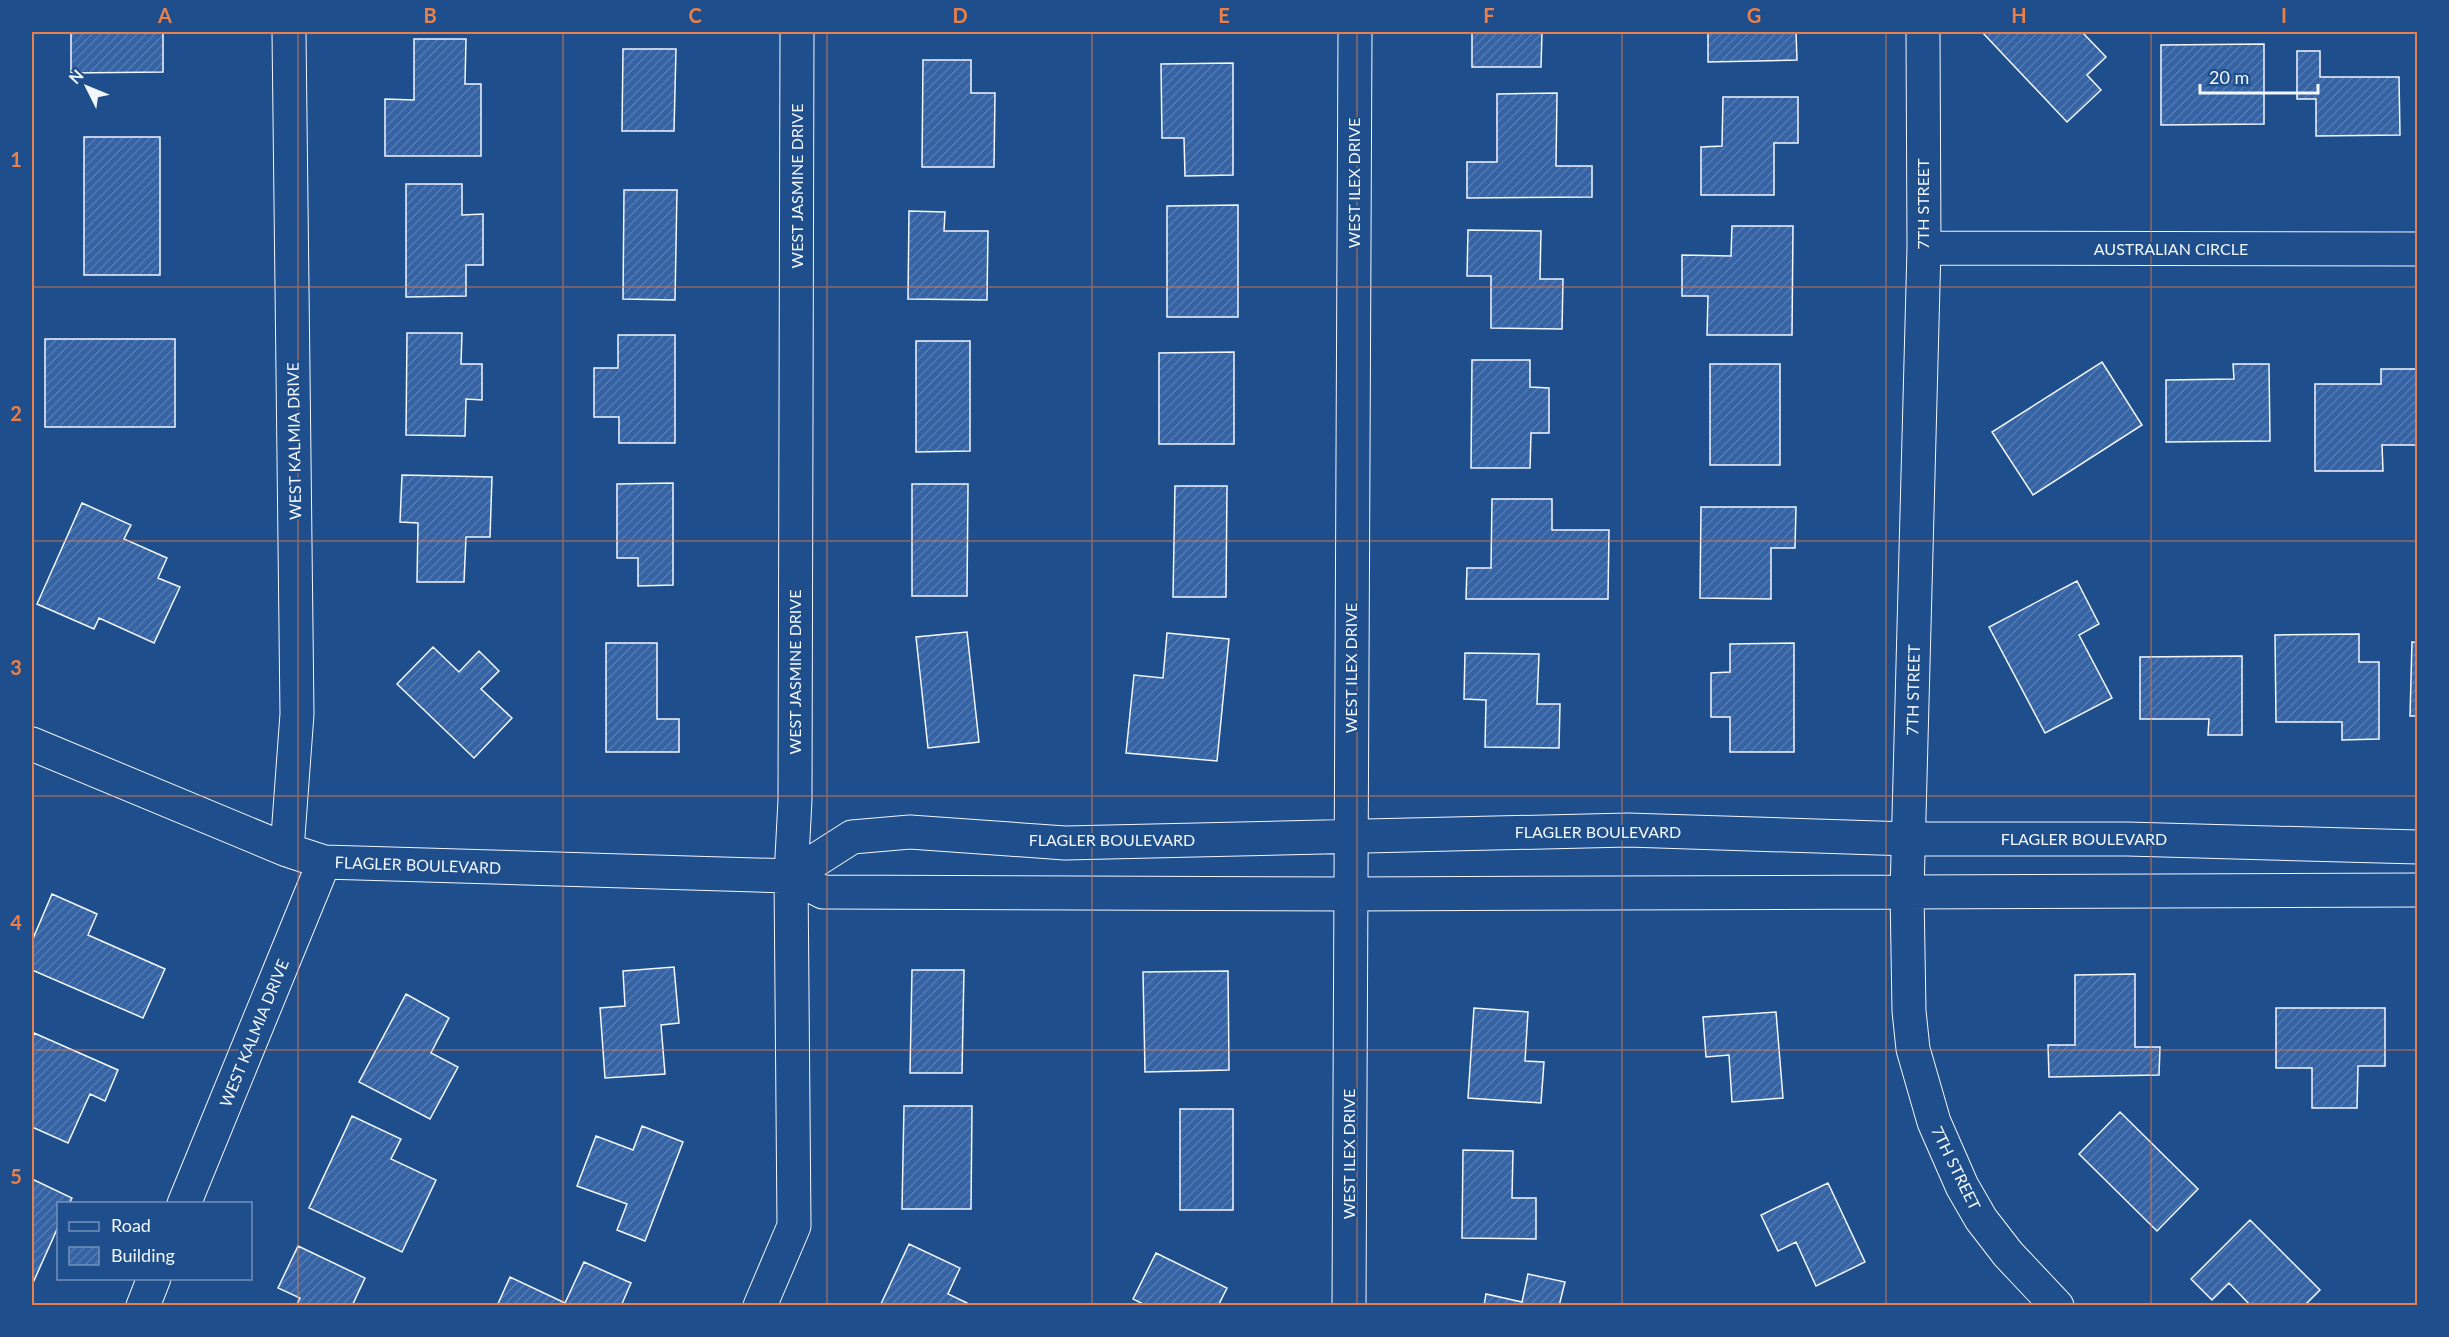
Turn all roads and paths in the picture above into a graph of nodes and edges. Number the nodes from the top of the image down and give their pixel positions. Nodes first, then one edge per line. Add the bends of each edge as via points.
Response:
1 (289, 32) edge
2 (797, 32) edge
3 (1355, 32) edge
4 (1923, 32) edge
5 (1924, 248) junction
6 (2418, 249) edge
7 (32, 744) edge
8 (1350, 837) junction
9 (1909, 839) junction
10 (2418, 847) edge
11 (287, 850) junction
12 (324, 862) junction
13 (790, 876) junction
14 (2418, 890) edge
15 (1907, 892) junction
16 (1350, 894) junction
17 (184, 1202) edge
18 (153, 1280) edge
19 (143, 1305) edge
20 (760, 1305) edge
21 (1349, 1305) edge
22 (2057, 1305) edge

1 - 11 street, WEST KALMIA DRIVE via 297,714
2 - 13 street, WEST JASMINE DRIVE via 795,800
3 - 8 street, WEST ILEX DRIVE
4 - 5 street, 7TH STREET
5 - 6 street, AUSTRALIAN CIRCLE
5 - 9 street, 7TH STREET
7 - 11 street, FLAGLER BOULEVARD
8 - 9 street, FLAGLER BOULEVARD via 1628,830
8 - 13 street, FLAGLER BOULEVARD via 1065,843 910,832 852,837
8 - 16 street, WEST ILEX DRIVE
9 - 10 street, FLAGLER BOULEVARD via 2127,839
9 - 15 street, 7TH STREET
11 - 12 street, FLAGLER BOULEVARD
12 - 13 street, FLAGLER BOULEVARD
12 - 17 street, WEST KALMIA DRIVE
13 - 16 street, FLAGLER BOULEVARD via 823,892
13 - 20 street, WEST JASMINE DRIVE via 794,1226
14 - 15 street, FLAGLER BOULEVARD
15 - 16 street, FLAGLER BOULEVARD
15 - 22 street, 7TH STREET via 1909,1011 1914,1049 1934,1122 1981,1219
16 - 21 street, WEST ILEX DRIVE
18 - 19 street

